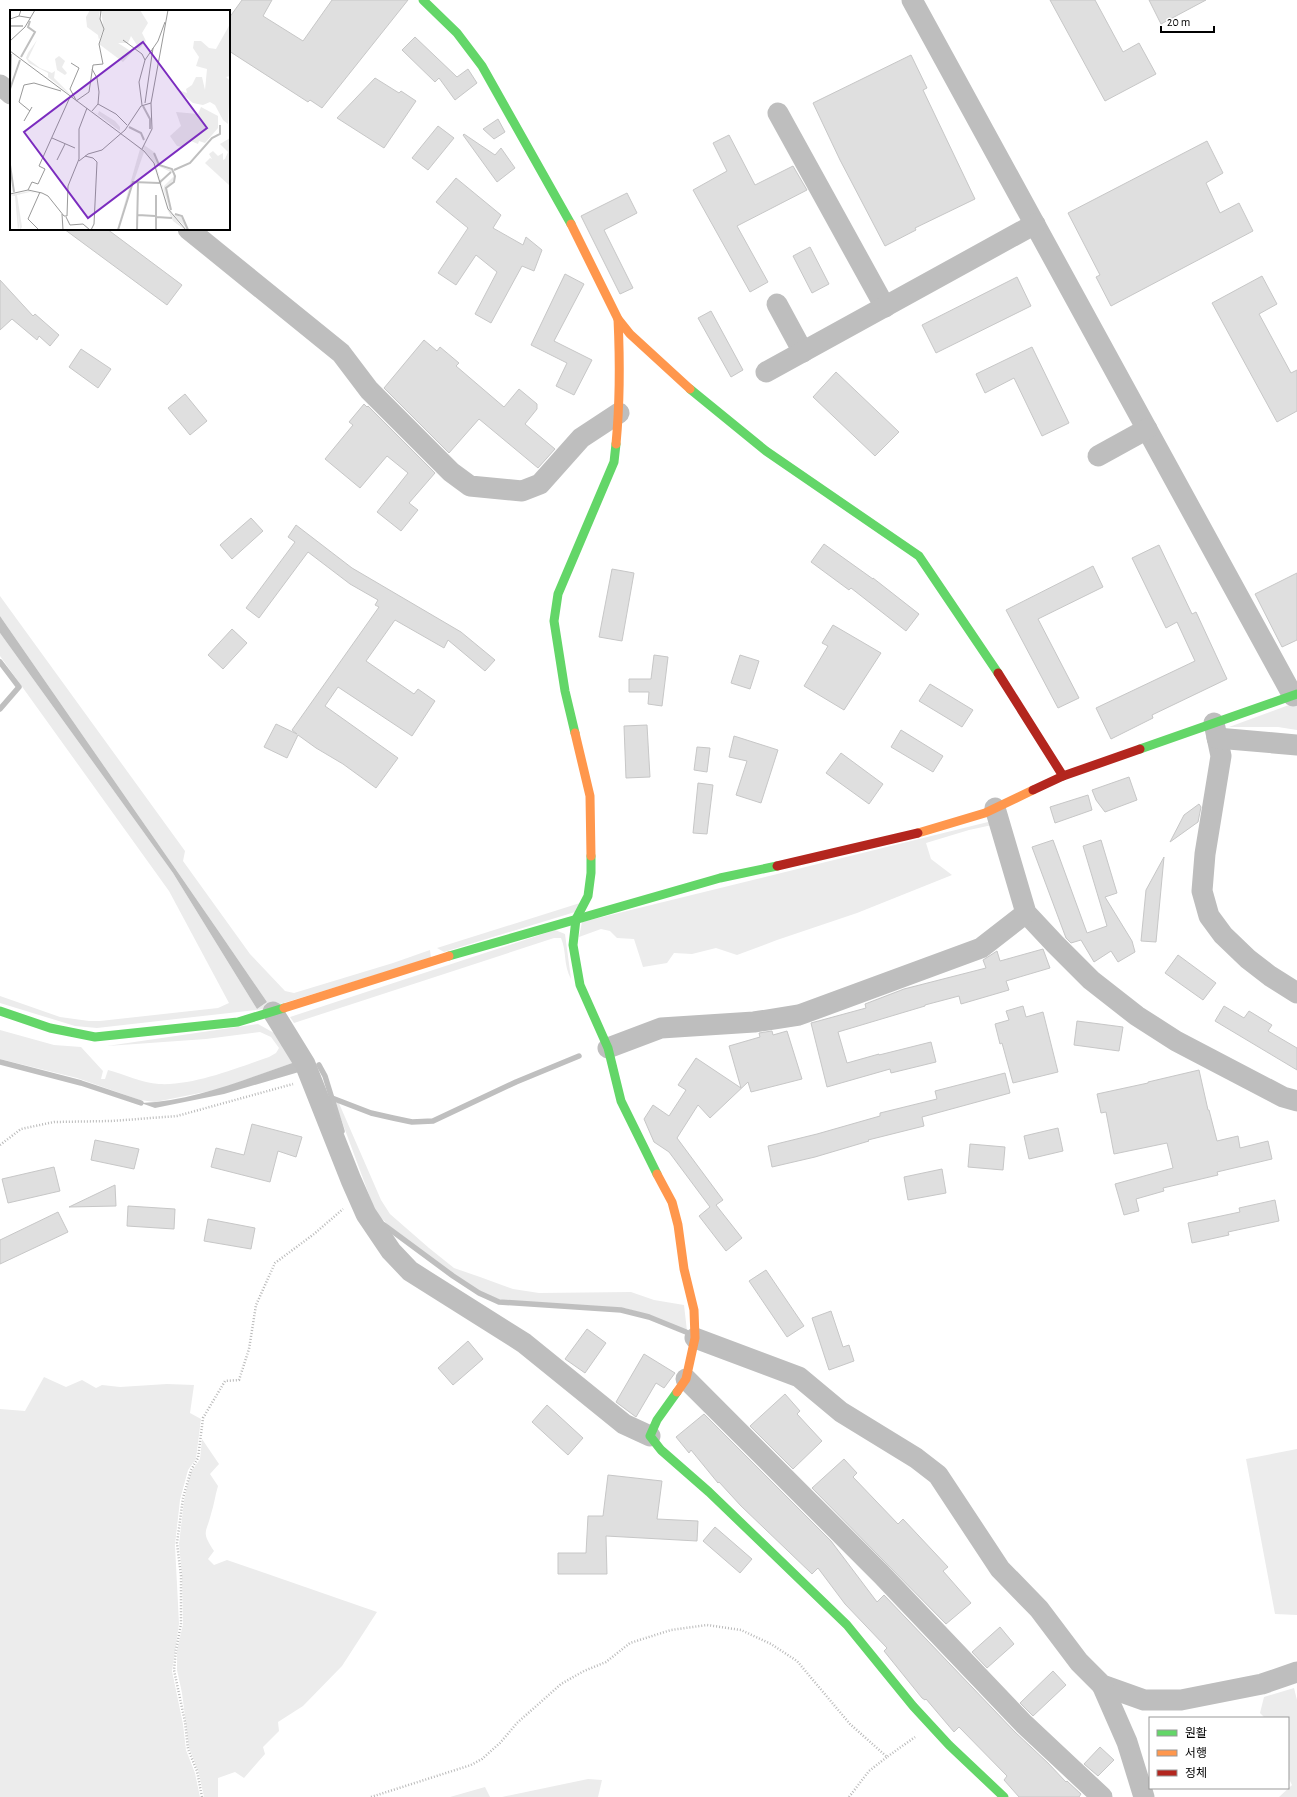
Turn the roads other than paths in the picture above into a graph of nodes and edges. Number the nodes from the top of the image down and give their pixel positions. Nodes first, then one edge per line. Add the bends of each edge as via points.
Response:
1 (423, 0) edge
2 (912, 0) edge
3 (0, 85) edge
4 (10, 93) edge
5 (778, 113) dead end
6 (1035, 224) junction
7 (189, 230) edge
8 (777, 304) dead end
9 (885, 307) junction
10 (618, 319) junction
11 (803, 352) junction
12 (766, 372) dead end
13 (619, 413) junction
14 (1147, 429) junction
15 (1098, 456) dead end
16 (1295, 695) edge
17 (1216, 731) junction
18 (1297, 744) edge
19 (1063, 776) junction
20 (995, 808) junction
21 (1026, 913) junction
22 (576, 920) junction
23 (1297, 993) edge
24 (0, 1011) edge
25 (273, 1012) junction
26 (608, 1048) junction
27 (1297, 1101) edge
28 (695, 1338) junction
29 (686, 1379) junction
30 (650, 1436) junction
31 (1297, 1672) edge
32 (1102, 1685) junction
33 (1004, 1797) edge
34 (1102, 1797) edge
35 (1144, 1797) edge

1 - 10 street via 457,33 482,66 567,216
2 - 6 street
3 - 4 street
5 - 9 street
6 - 9 street
6 - 14 street
7 - 13 street via 341,353 369,390 451,472 470,486 522,491 540,484 581,438
8 - 11 street
9 - 11 street
10 - 13 street
10 - 19 street via 630,334 699,397 766,451 919,556 974,636
11 - 12 street
13 - 22 street via 614,462 558,594 554,621 565,691 590,796 591,873 588,896
14 - 15 street
14 - 16 street
16 - 17 street
17 - 18 street
17 - 19 street
17 - 23 street via 1221,756 1205,854 1202,891 1209,916 1223,935 1248,959
19 - 20 street
20 - 21 street
20 - 22 street via 928,832 720,878
21 - 26 street via 981,948 799,1015 754,1022 661,1028
21 - 27 street via 1091,980 1137,1016 1176,1041
22 - 25 street
22 - 26 street via 573,945 580,985
24 - 25 street via 50,1028 95,1037 238,1022
25 - 30 street via 305,1064 366,1214 391,1251 410,1271 524,1342 624,1424
26 - 28 street via 621,1101 672,1202 694,1310
28 - 29 street
28 - 32 street via 799,1377 841,1412 916,1458 938,1475 1000,1569 1039,1609 1079,1662
29 - 30 street via 657,1420
29 - 34 street via 881,1574 1024,1724
30 - 33 street via 661,1450 709,1492 847,1625 931,1726
31 - 32 street via 1262,1684 1181,1700 1144,1700
32 - 35 street via 1127,1742

